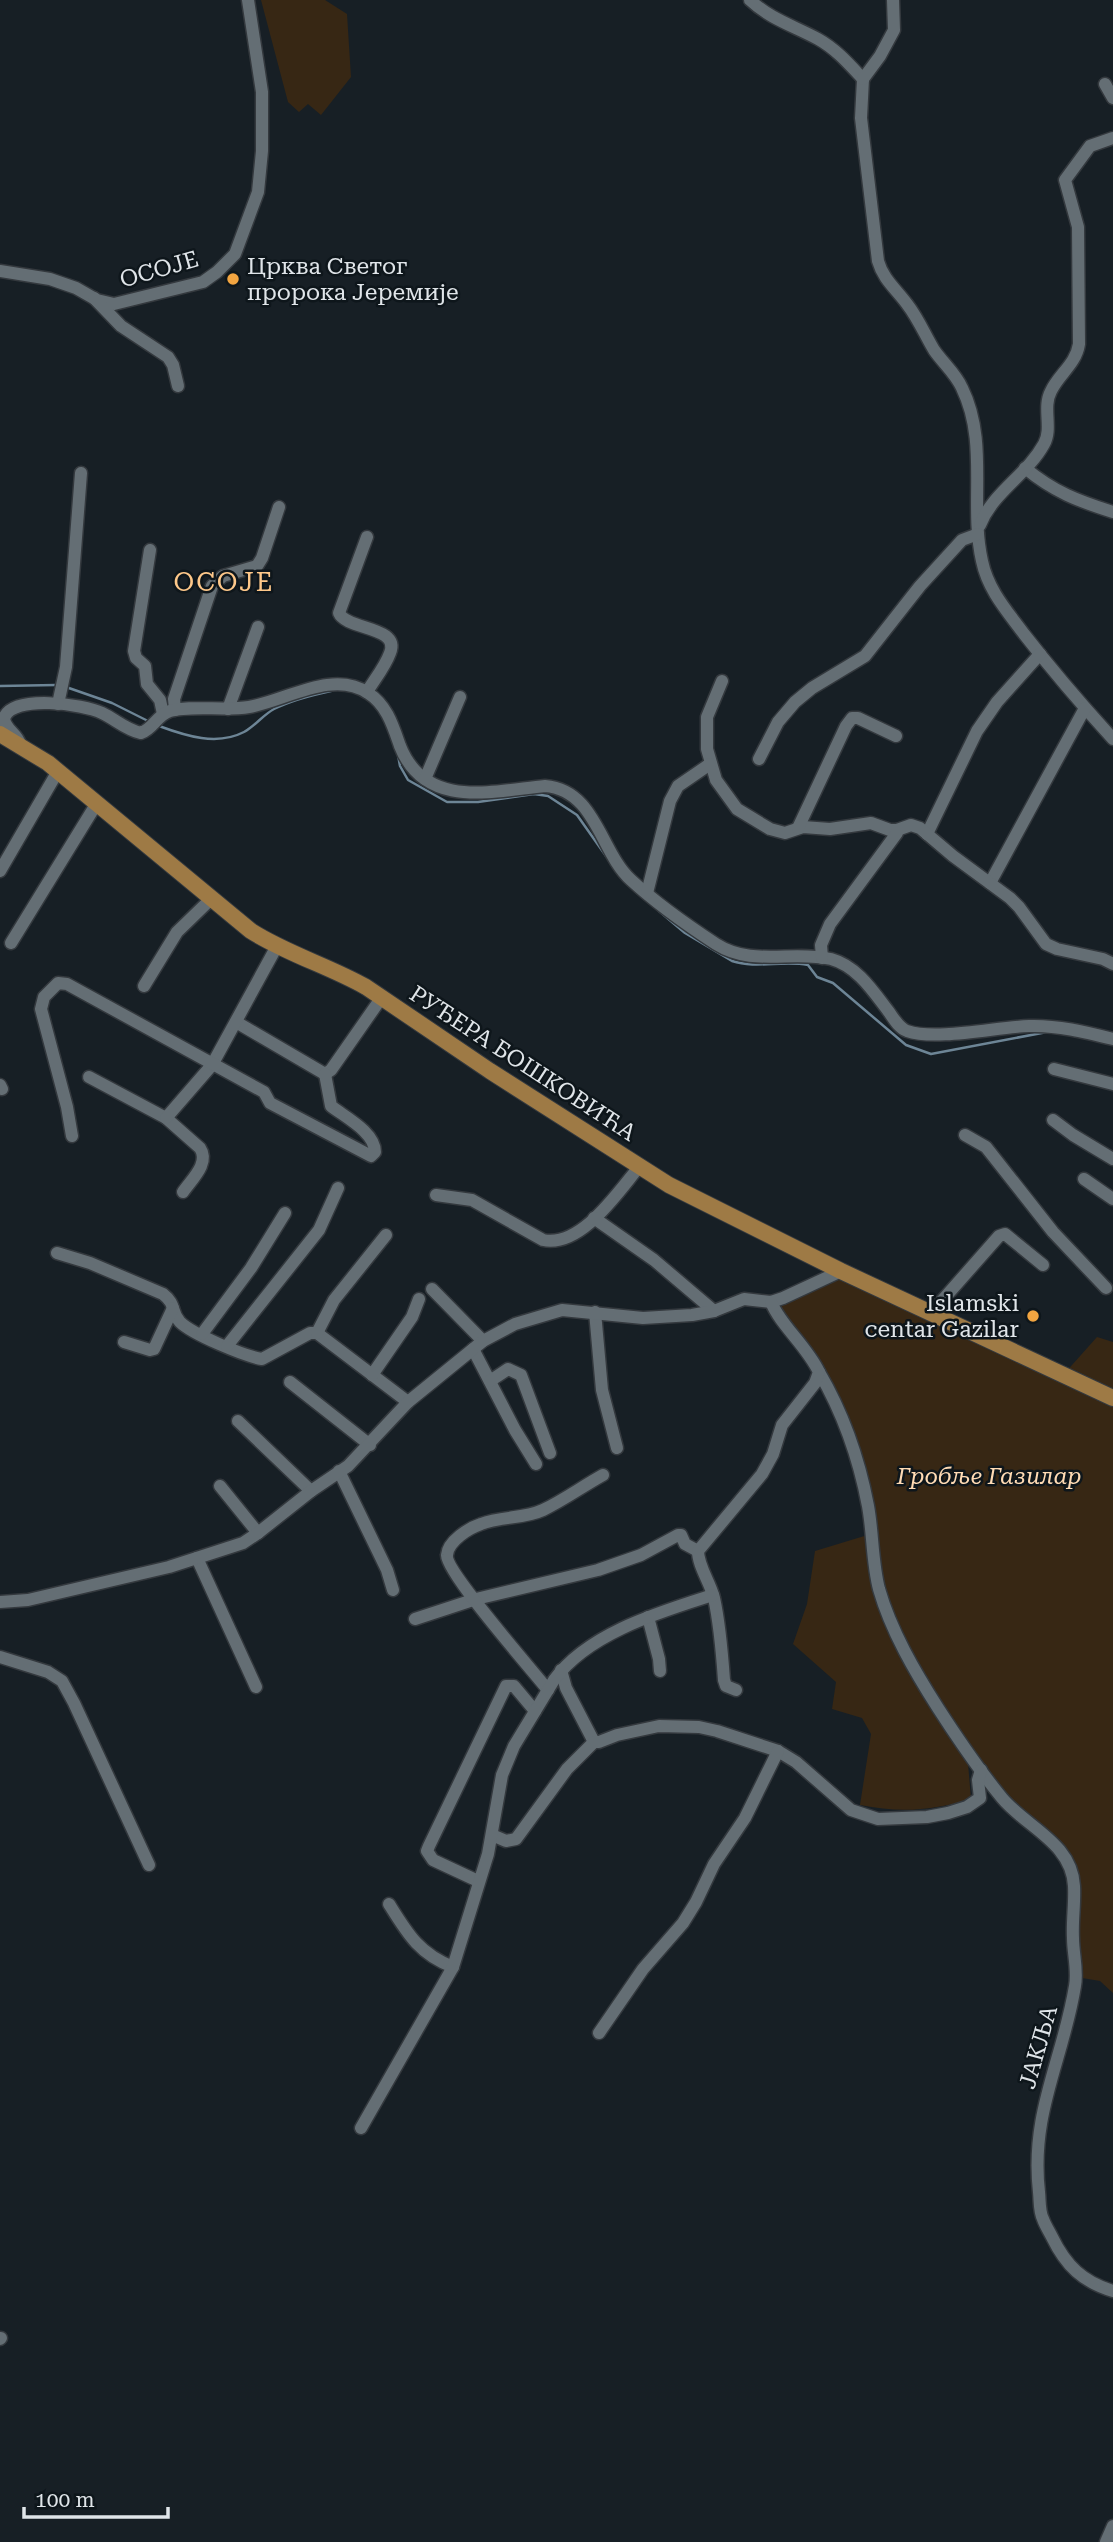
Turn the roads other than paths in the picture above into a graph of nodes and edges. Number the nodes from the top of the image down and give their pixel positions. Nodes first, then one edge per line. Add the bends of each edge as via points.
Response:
1 (248, 0) edge
2 (750, 0) edge
3 (893, 0) edge
4 (863, 79) junction
5 (1105, 84) dead end
6 (1113, 98) edge
7 (1113, 138) edge
8 (0, 271) edge
9 (93, 298) junction
10 (178, 386) dead end
11 (1025, 468) junction
12 (81, 473) dead end
13 (279, 507) dead end
14 (1113, 512) edge
15 (978, 532) junction
16 (367, 537) dead end
17 (150, 550) dead end
18 (258, 627) dead end
19 (1040, 654) junction
20 (722, 681) dead end
21 (61, 692) junction
22 (367, 692) junction
23 (460, 697) dead end
24 (1085, 708) junction
25 (228, 709) junction
26 (165, 714) junction
27 (0, 734) edge
28 (895, 737) dead end
29 (1113, 739) edge
30 (20, 744) junction
31 (758, 759) dead end
32 (710, 764) junction
33 (58, 771) junction
34 (425, 779) junction
35 (97, 803) junction
36 (798, 828) junction
37 (897, 830) junction
38 (927, 834) junction
39 (0, 871) edge
40 (990, 883) junction
41 (647, 893) junction
42 (212, 898) junction
43 (11, 943) dead end
44 (277, 946) junction
45 (822, 958) junction
46 (1113, 964) edge
47 (144, 986) dead end
48 (382, 998) junction
49 (236, 1022) junction
50 (1113, 1039) edge
51 (212, 1065) junction
52 (1054, 1069) dead end
53 (326, 1074) junction
54 (89, 1077) dead end
55 (1113, 1084) edge
56 (166, 1118) junction
57 (1053, 1120) dead end
58 (965, 1135) dead end
59 (72, 1136) dead end
60 (1113, 1159) edge
61 (639, 1167) junction
62 (1084, 1180) dead end
63 (338, 1188) dead end
64 (183, 1192) dead end
65 (436, 1195) dead end
66 (1113, 1199) edge
67 (285, 1213) dead end
68 (594, 1218) junction
69 (386, 1235) dead end
70 (57, 1253) dead end
71 (1044, 1265) dead end
72 (842, 1271) junction
73 (1106, 1287) dead end
74 (432, 1289) dead end
75 (419, 1299) dead end
76 (771, 1302) junction
77 (173, 1308) junction
78 (714, 1311) junction
79 (595, 1312) junction
80 (932, 1312) junction
81 (317, 1333) junction
82 (202, 1334) junction
83 (124, 1342) dead end
84 (478, 1345) junction
85 (227, 1346) junction
86 (819, 1372) junction
87 (372, 1375) junction
88 (491, 1381) junction
89 (290, 1382) dead end
90 (1113, 1398) edge
91 (408, 1402) junction
92 (238, 1421) dead end
93 (370, 1445) junction
94 (617, 1448) dead end
95 (550, 1453) dead end
96 (536, 1464) dead end
97 (340, 1471) junction
98 (603, 1475) dead end
99 (220, 1486) dead end
100 (311, 1490) junction
101 (258, 1533) junction
102 (698, 1550) junction
103 (197, 1559) junction
104 (393, 1590) dead end
105 (713, 1595) junction
106 (476, 1599) junction
107 (0, 1602) edge
108 (648, 1617) junction
109 (415, 1619) dead end
110 (0, 1657) edge
111 (561, 1670) junction
112 (660, 1671) dead end
113 (256, 1687) dead end
114 (548, 1690) junction
115 (736, 1690) dead end
116 (536, 1711) junction
117 (594, 1742) junction
118 (778, 1751) junction
119 (981, 1770) junction
120 (492, 1835) junction
121 (149, 1866) dead end
122 (478, 1881) junction
123 (389, 1904) dead end
124 (453, 1967) junction
125 (599, 2033) dead end
126 (361, 2128) dead end
127 (1113, 2291) edge
128 (1113, 2526) edge
129 (1106, 2542) edge

1 - 9 street, ОСОЈЕ via 262,92 262,151 258,192 235,254 203,282 114,304
2 - 4 street via 778,21 840,53
3 - 4 street via 894,30
4 - 15 street via 861,118 878,261 967,401 974,429
5 - 6 street
7 - 11 street via 1090,146 1065,180 1078,227 1078,350 1048,395 1046,441
8 - 9 street, ОСОЈЕ via 50,279
9 - 10 street via 121,326 168,357
11 - 14 street via 1071,499
11 - 15 street via 989,505
12 - 21 street
13 - 26 street via 260,562 253,569 223,576 212,586
15 - 19 street via 991,588
15 - 31 street via 962,540 920,586 866,656 795,702
16 - 22 street via 339,613 345,622 375,630 390,641 391,652
17 - 26 street via 134,651
18 - 25 street
19 - 24 street
19 - 38 street via 977,731
20 - 32 street via 707,717
21 - 26 street via 136,732 146,732
21 - 30 street, РУЂЕРА БОШКОВИЋА via 5,713 4,721
22 - 25 street via 328,685
22 - 34 street via 386,711 404,754
23 - 34 street
24 - 29 street
24 - 40 street
25 - 26 street
27 - 30 main road, РУЂЕРА БОШКОВИЋА
28 - 36 street via 852,718
30 - 33 main road, РУЂЕРА БОШКОВИЋА
32 - 36 street via 737,809 769,830 785,833
32 - 41 street via 678,786 670,801
33 - 35 main road, РУЂЕРА БОШКОВИЋА
33 - 39 street
34 - 41 street via 465,793 545,786 562,789 590,814 619,865
35 - 42 main road, РУЂЕРА БОШКОВИЋА
35 - 43 street
36 - 37 street via 871,823
37 - 38 street via 915,825
37 - 45 street via 823,936
38 - 40 street
40 - 46 street via 1019,907 1051,947
41 - 45 street via 736,954
42 - 44 main road, РУЂЕРА БОШКОВИЋА
42 - 47 street via 177,932
44 - 48 main road, РУЂЕРА БОШКОВИЋА via 337,971
44 - 49 street
45 - 50 street via 840,962 858,975 909,1031 1037,1026
48 - 53 street, РУЂЕРА БОШКОВИЋА
48 - 61 main road, РУЂЕРА БОШКОВИЋА
49 - 51 street
49 - 53 street
51 - 53 street via 264,1092 270,1103 371,1156 375,1146 366,1133 331,1106
51 - 56 street
51 - 59 street via 58,983 44,997 41,1009
52 - 55 street
54 - 56 street
56 - 64 street via 203,1153 203,1163
57 - 60 street
58 - 73 street via 986,1147 1053,1232
61 - 68 street, РУЂЕРА БОШКОВИЋА
61 - 72 main road, РУЂЕРА БОШКОВИЋА
62 - 66 street
63 - 85 street via 323,1224
65 - 68 street, РУЂЕРА БОШКОВИЋА via 472,1200 547,1241 572,1235
67 - 82 street
68 - 78 street
69 - 81 street via 334,1300
70 - 77 street via 163,1294
71 - 80 street via 1005,1234 999,1236
72 - 76 street
72 - 80 main road, РУЂЕРА БОШКОВИЋА
74 - 84 street
75 - 87 street via 412,1317
76 - 78 street via 744,1298
76 - 86 street, ЈАКЉА
77 - 82 street via 185,1327
77 - 83 street via 155,1349
78 - 79 street via 655,1319
79 - 84 street via 562,1310 539,1315
79 - 94 street via 602,1390
80 - 90 main road, РУЂЕРА БОШКОВИЋА
81 - 85 street via 262,1359
81 - 87 street
82 - 85 street
84 - 88 street
84 - 91 street
86 - 102 street via 782,1425 762,1474
86 - 119 street, ЈАКЉА via 843,1422 863,1485 875,1568 886,1607 928,1692
87 - 91 street
88 - 95 street via 508,1369 521,1375
88 - 96 street
89 - 93 street
91 - 93 street
92 - 100 street
93 - 97 street
97 - 100 street
97 - 104 street
98 - 106 street via 543,1510 466,1531 446,1557
99 - 101 street
100 - 101 street
101 - 103 street
102 - 105 street
102 - 106 street via 678,1535 642,1555 598,1570
103 - 107 street via 28,1600
103 - 113 street
105 - 108 street
105 - 115 street via 724,1680
106 - 109 street
106 - 114 street
108 - 111 street via 597,1642
108 - 112 street
110 - 121 street via 62,1681
111 - 114 street
111 - 117 street
114 - 116 street
116 - 120 street via 502,1775
116 - 122 street via 514,1686 506,1686 427,1851 433,1860
117 - 118 street via 659,1726 699,1727
117 - 120 street via 567,1769 516,1839 506,1841
118 - 119 street via 839,1802 878,1819 927,1817 967,1807 980,1798
118 - 125 street via 690,1913 643,1969
119 - 127 street, ЈАКЉА via 1010,1806 1060,1852 1074,1881 1076,1977 1041,2116 1037,2166 1041,2217 1073,2271
120 - 122 street
122 - 124 street
123 - 124 street via 424,1953
124 - 126 street
128 - 129 street

